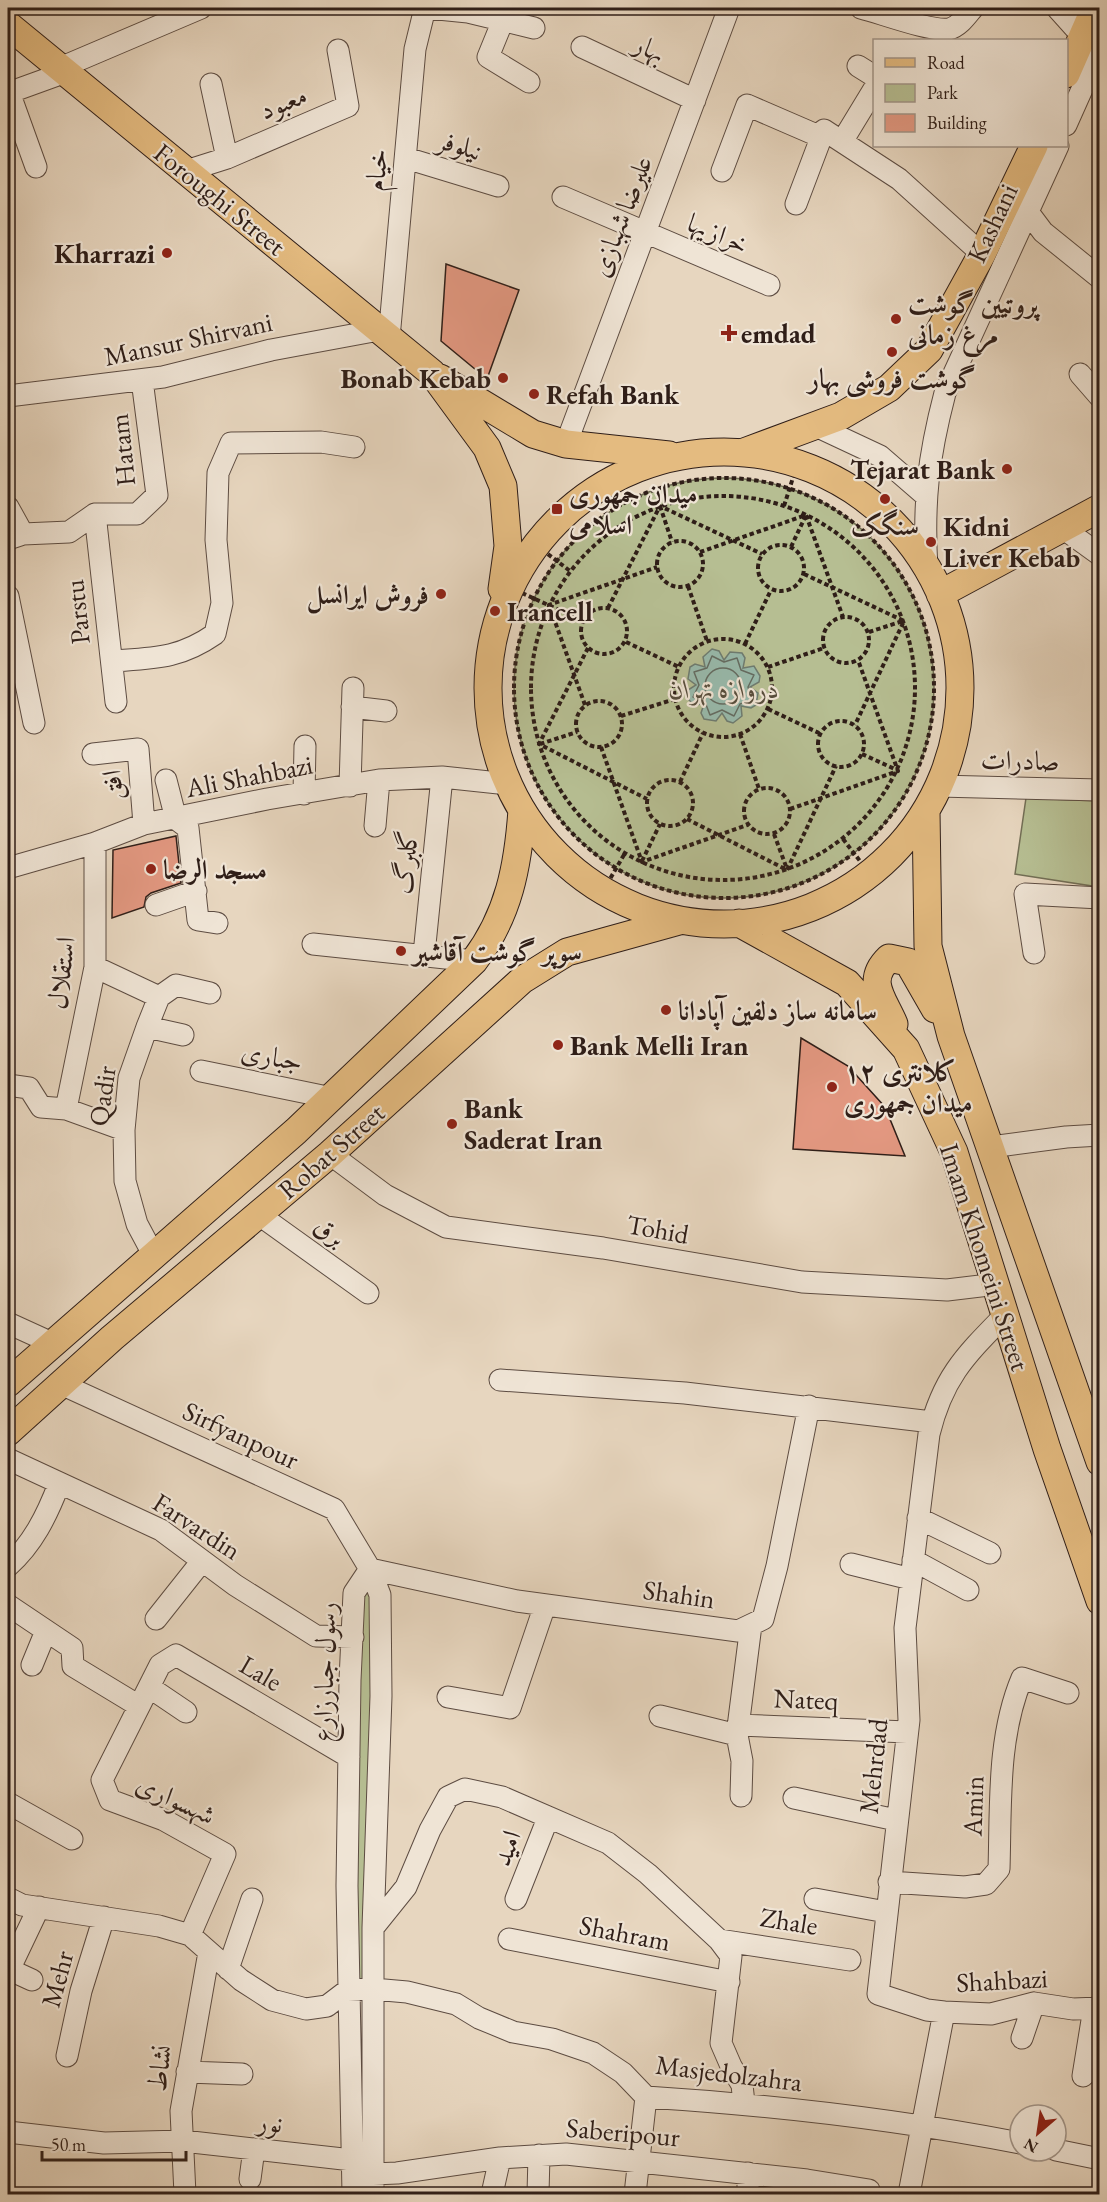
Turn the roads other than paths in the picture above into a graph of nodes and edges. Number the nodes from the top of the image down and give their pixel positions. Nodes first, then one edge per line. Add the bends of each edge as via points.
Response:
1 (201, 8) edge
2 (426, 8) edge
3 (729, 8) edge
4 (861, 8) edge
5 (973, 8) edge
6 (1057, 8) edge
7 (1095, 8) edge
8 (173, 13) edge
9 (505, 14) edge
10 (8, 25) edge
11 (534, 28) dead end
12 (582, 47) dead end
13 (338, 50) dead end
14 (1086, 58) edge
15 (63, 70) junction
16 (529, 82) dead end
17 (211, 84) dead end
18 (873, 91) edge
19 (8, 93) edge
20 (695, 100) junction
21 (1068, 118) edge
22 (821, 136) junction
23 (843, 140) junction
24 (1034, 147) edge
25 (1057, 147) edge
26 (227, 158) junction
27 (406, 158) junction
28 (36, 167) dead end
29 (186, 171) junction
30 (722, 171) dead end
31 (498, 186) dead end
32 (563, 197) dead end
33 (1020, 202) junction
34 (796, 204) dead end
35 (645, 233) junction
36 (982, 254) junction
37 (1100, 278) edge
38 (769, 285) dead end
39 (384, 334) junction
40 (432, 374) junction
41 (1080, 374) dead end
42 (142, 380) junction
43 (8, 396) edge
44 (1100, 397) edge
45 (510, 422) junction
46 (816, 426) junction
47 (483, 442) junction
48 (566, 444) junction
49 (354, 447) dead end
50 (740, 453) junction
51 (682, 456) junction
52 (925, 495) junction
53 (8, 507) edge
54 (1100, 508) edge
55 (95, 514) junction
56 (1064, 529) junction
57 (15, 537) edge
58 (1100, 555) edge
59 (927, 569) junction
60 (940, 594) junction
61 (8, 596) edge
62 (499, 614) junction
63 (112, 661) junction
64 (116, 702) dead end
65 (386, 711) dead end
66 (34, 723) dead end
67 (305, 746) dead end
68 (93, 754) dead end
69 (442, 777) junction
70 (166, 780) dead end
71 (379, 780) junction
72 (508, 784) junction
73 (350, 786) junction
74 (939, 786) junction
75 (1100, 790) edge
76 (304, 794) junction
77 (522, 810) junction
78 (926, 811) junction
79 (176, 819) junction
80 (144, 824) junction
81 (375, 826) dead end
82 (96, 843) junction
83 (8, 868) edge
84 (196, 891) junction
85 (1100, 898) edge
86 (156, 905) dead end
87 (683, 920) junction
88 (218, 923) dead end
89 (740, 923) junction
90 (313, 944) dead end
91 (1034, 953) dead end
92 (424, 954) junction
93 (474, 961) junction
94 (95, 967) junction
95 (210, 993) dead end
96 (159, 997) junction
97 (147, 1027) junction
98 (183, 1035) dead end
99 (951, 1036) junction
100 (906, 1049) junction
101 (201, 1071) dead end
102 (8, 1085) edge
103 (332, 1098) junction
104 (66, 1109) junction
105 (124, 1130) junction
106 (1100, 1135) edge
107 (991, 1147) junction
108 (330, 1154) junction
109 (258, 1214) junction
110 (154, 1256) junction
111 (997, 1284) junction
112 (368, 1293) dead end
113 (1005, 1316) junction
114 (8, 1323) edge
115 (54, 1344) junction
116 (30, 1365) junction
117 (500, 1380) dead end
118 (8, 1383) edge
119 (61, 1384) junction
120 (808, 1406) junction
121 (932, 1422) junction
122 (8, 1432) edge
123 (1098, 1446) edge
124 (8, 1459) edge
125 (60, 1484) junction
126 (918, 1518) junction
127 (990, 1553) dead end
128 (202, 1561) junction
129 (851, 1564) dead end
130 (8, 1566) edge
131 (370, 1569) junction
132 (912, 1570) junction
133 (968, 1590) dead end
134 (1100, 1601) edge
135 (8, 1605) edge
136 (545, 1605) junction
137 (156, 1619) dead end
138 (751, 1624) junction
139 (46, 1631) junction
140 (353, 1636) junction
141 (176, 1655) joint
142 (32, 1665) dead end
143 (1068, 1693) dead end
144 (144, 1696) junction
145 (448, 1696) dead end
146 (186, 1712) dead end
147 (660, 1716) dead end
148 (738, 1730) junction
149 (907, 1732) junction
150 (349, 1757) junction
151 (741, 1796) dead end
152 (794, 1798) dead end
153 (8, 1803) edge
154 (548, 1818) junction
155 (896, 1820) junction
156 (72, 1839) dead end
157 (889, 1882) junction
158 (8, 1898) edge
159 (252, 1899) dead end
160 (516, 1899) dead end
161 (815, 1899) dead end
162 (39, 1907) junction
163 (886, 1912) junction
164 (104, 1917) junction
165 (373, 1928) junction
166 (190, 1935) junction
167 (509, 1939) dead end
168 (719, 1940) junction
169 (209, 1952) junction
170 (850, 1960) dead end
171 (228, 1969) junction
172 (8, 1970) edge
173 (32, 1980) dead end
174 (729, 1982) junction
175 (373, 1989) junction
176 (348, 1990) junction
177 (1034, 2002) junction
178 (1097, 2008) edge
179 (944, 2012) junction
180 (1022, 2038) dead end
181 (67, 2056) dead end
182 (187, 2072) junction
183 (242, 2074) dead end
184 (1083, 2076) dead end
185 (646, 2097) junction
186 (744, 2103) junction
187 (924, 2124) junction
188 (8, 2132) edge
189 (183, 2141) junction
190 (1008, 2141) edge
191 (254, 2149) junction
192 (1068, 2152) edge
193 (539, 2155) junction
194 (500, 2158) junction
195 (1100, 2158) edge
196 (352, 2160) junction
197 (637, 2160) junction
198 (748, 2173) junction
199 (250, 2179) dead end
200 (373, 2184) edge
201 (869, 2190) dead end
202 (185, 2194) edge
203 (353, 2194) edge
204 (492, 2194) edge
205 (538, 2194) edge
206 (635, 2194) edge
207 (748, 2194) edge
208 (909, 2194) edge

1 - 8 street
2 - 9 street
2 - 27 street, خیام via 415,49
3 - 20 street, علیرضا شهبازی
4 - 5 street via 932,28 950,29
6 - 14 street
7 - 14 main road
8 - 15 street
9 - 11 street
9 - 16 street via 488,57
10 - 15 main road, Foroughi Street
12 - 20 street, بهار
13 - 26 street, معبود via 348,106
14 - 21 street
15 - 19 street
15 - 29 main road, Foroughi Street
17 - 26 street
18 - 23 street
19 - 28 street
20 - 35 street, علیرضا شهبازی
22 - 23 street via 824,130
22 - 30 street via 747,105
22 - 34 street
23 - 36 street via 899,179
24 - 33 main road
25 - 33 street, Kashani
26 - 29 street, معبود
27 - 31 street, نیلوفر
27 - 39 street, خیام
29 - 39 main road, Foroughi Street
32 - 35 street, خرازیها
33 - 36 main road
33 - 37 street via 1043,232
33 - 52 street, Kashani via 945,393 934,433
35 - 38 street, خرازیها
35 - 48 street, علیرضا شهبازی
36 - 46 main road via 930,350 889,388
39 - 40 main road, Foroughi Street
39 - 42 street, Mansur Shirvani via 271,350
40 - 45 main road, Foroughi Street
40 - 47 main road, Foroughi Street
41 - 44 street
42 - 43 street, Mansur Shirvani
42 - 55 street, Hatam via 157,495 137,514
45 - 47 main road via 498,441
45 - 48 main road, Foroughi Street
46 - 50 main road
46 - 52 street via 880,456
47 - 62 main road, Foroughi Street via 503,486 508,546
48 - 51 main road, Foroughi Street
49 - 63 street via 321,442 231,443 218,473 216,540 222,603 215,634 192,650 158,658
50 - 51 main road
50 - 59 main road via 793,477 840,484 872,505
51 - 62 main road via 635,470 600,487 555,523 546,553 522,593
52 - 59 street, Kashani
53 - 57 street
54 - 56 main road
55 - 57 street, Hatam via 69,532
55 - 63 street, Parstu
56 - 58 street
56 - 60 main road
59 - 60 main road
60 - 74 main road via 956,648 959,705 949,760
61 - 66 street
62 - 72 main road via 492,642 488,699 491,728
63 - 64 street, Parstu
65 - 73 street via 352,698
67 - 76 street
68 - 80 street, افق via 138,749
69 - 71 street, Ali Shahbazi
69 - 72 street, Ali Shahbazi
69 - 92 street, گلبرگ
70 - 79 street
71 - 73 street, Ali Shahbazi
71 - 81 street
72 - 77 main road
73 - 76 street, Ali Shahbazi
74 - 75 street, صادرات
74 - 78 main road
76 - 79 street, Ali Shahbazi
77 - 87 main road via 557,855 610,880 629,904
77 - 93 main road, Robat Street via 519,850 509,894 492,937
78 - 89 main road via 910,834 862,863 821,903 768,920
78 - 99 main road, Imam Khomeini Street via 928,946
79 - 80 street, Ali Shahbazi
79 - 84 street via 188,828
80 - 82 street, Ali Shahbazi
82 - 83 street, Ali Shahbazi
82 - 94 street, استقلال
84 - 86 street
84 - 88 street via 198,920
85 - 91 street via 1025,894
87 - 89 main road
87 - 108 main road, Robat Street via 567,952 522,980
89 - 100 main road, Imam Khomeini Street via 847,982
90 - 92 street
92 - 93 street
93 - 103 main road, Robat Street
94 - 96 street
94 - 104 street, استقلال
95 - 96 street via 176,985
96 - 97 street, Qadir
97 - 98 street
97 - 105 street, Qadir via 129,1078
99 - 100 main road via 908,962 889,958 879,967 875,982
99 - 107 main road, Imam Khomeini Street
100 - 111 main road, Imam Khomeini Street via 954,1152
101 - 103 street, جباری
102 - 104 street via 28,1088 41,1107
103 - 110 main road, Robat Street
104 - 105 street
105 - 110 street, Qadir via 125,1181 136,1224
106 - 107 street
107 - 123 main road, Imam Khomeini Street
108 - 109 main road, Robat Street
108 - 111 street, Tohid via 385,1195 446,1227 603,1248 802,1282 947,1290
109 - 112 street, برق
109 - 119 main road, Robat Street
110 - 115 main road, Robat Street
111 - 113 main road, Imam Khomeini Street
113 - 121 street, Mehrdad via 962,1359 936,1403
113 - 134 main road, Imam Khomeini Street
114 - 115 street
115 - 116 main road, Robat Street
116 - 118 main road, Robat Street
116 - 119 main road
117 - 120 street
119 - 122 main road, Robat Street
119 - 131 street, Sirfyanpour via 334,1509
120 - 121 street
120 - 138 street, Shahin via 777,1566 763,1619
121 - 126 street, Mehrdad
124 - 125 street, Farvardin
125 - 128 street, Farvardin via 161,1530
125 - 130 street via 35,1535
126 - 127 street
126 - 132 street, Mehrdad
128 - 137 street
128 - 140 street, Farvardin via 316,1636
129 - 132 street
131 - 136 street, Shahin
131 - 140 street, رسول جبارزارع via 354,1593
131 - 165 street, رسول جبارزارع via 380,1595 381,1696
132 - 133 street
132 - 149 street, Mehrdad via 905,1628
135 - 139 street
136 - 138 street, Shahin via 738,1631
136 - 145 street via 510,1708
138 - 148 street
139 - 142 street
139 - 144 street via 72,1648 73,1666
140 - 150 street, رسول جبارزارع
141 - 144 street, شهسواری via 160,1665
141 - 150 street, Lale
143 - 157 street, Amin via 1022,1678 1014,1696 1003,1769 999,1869 986,1884 965,1887
144 - 146 street
144 - 166 street, شهسواری via 102,1780 110,1800 164,1820 225,1854
147 - 148 street, Nateq
148 - 149 street, Nateq
148 - 151 street
149 - 155 street, Mehrdad
150 - 176 street, رسول جبارزارع
152 - 155 street
153 - 156 street
154 - 160 street, امید
154 - 165 street via 502,1797 465,1789 448,1797 406,1887
154 - 168 street via 608,1843
155 - 157 street, Mehrdad
157 - 163 street, Mehrdad
158 - 162 street
159 - 171 street
161 - 163 street
162 - 164 street
162 - 172 street
163 - 179 street, Mehrdad via 878,1994
164 - 166 street
164 - 181 street, Mehr via 81,1991
165 - 175 street, رسول جبارزارع
166 - 169 street
167 - 174 street, Shahram
168 - 170 street, Zhale
168 - 174 street via 731,1956
169 - 171 street
169 - 182 street, نشاط
171 - 176 street via 272,2000 306,2009 327,2006
172 - 173 street
174 - 186 street via 721,2043 742,2085
175 - 176 street, Masjedolzahra
175 - 185 street, Masjedolzahra via 407,1992 456,2004 513,2032 552,2039 593,2053 623,2073
175 - 200 street, رسول جبارزارع
176 - 196 street, رسول جبارزارع
177 - 178 street, Shahbazi via 1073,2009
177 - 179 street, Shahbazi via 991,2014
177 - 180 street
178 - 184 street
179 - 187 street
182 - 183 street
182 - 189 street, نشاط via 181,2111
185 - 186 street, Masjedolzahra
185 - 197 street
186 - 187 street, Masjedolzahra
187 - 190 street, Masjedolzahra
187 - 208 street
188 - 189 street, نور via 104,2143
189 - 191 street, نور
189 - 202 street, نشاط
191 - 196 street, نور
191 - 199 street
192 - 195 street
193 - 194 street, Saberipour
193 - 197 street, Saberipour
193 - 205 street
194 - 200 street, Saberipour via 397,2173
194 - 204 street
196 - 203 street, رسول جبارزارع
197 - 198 street, Saberipour
197 - 206 street
198 - 201 street, Saberipour
198 - 207 street

